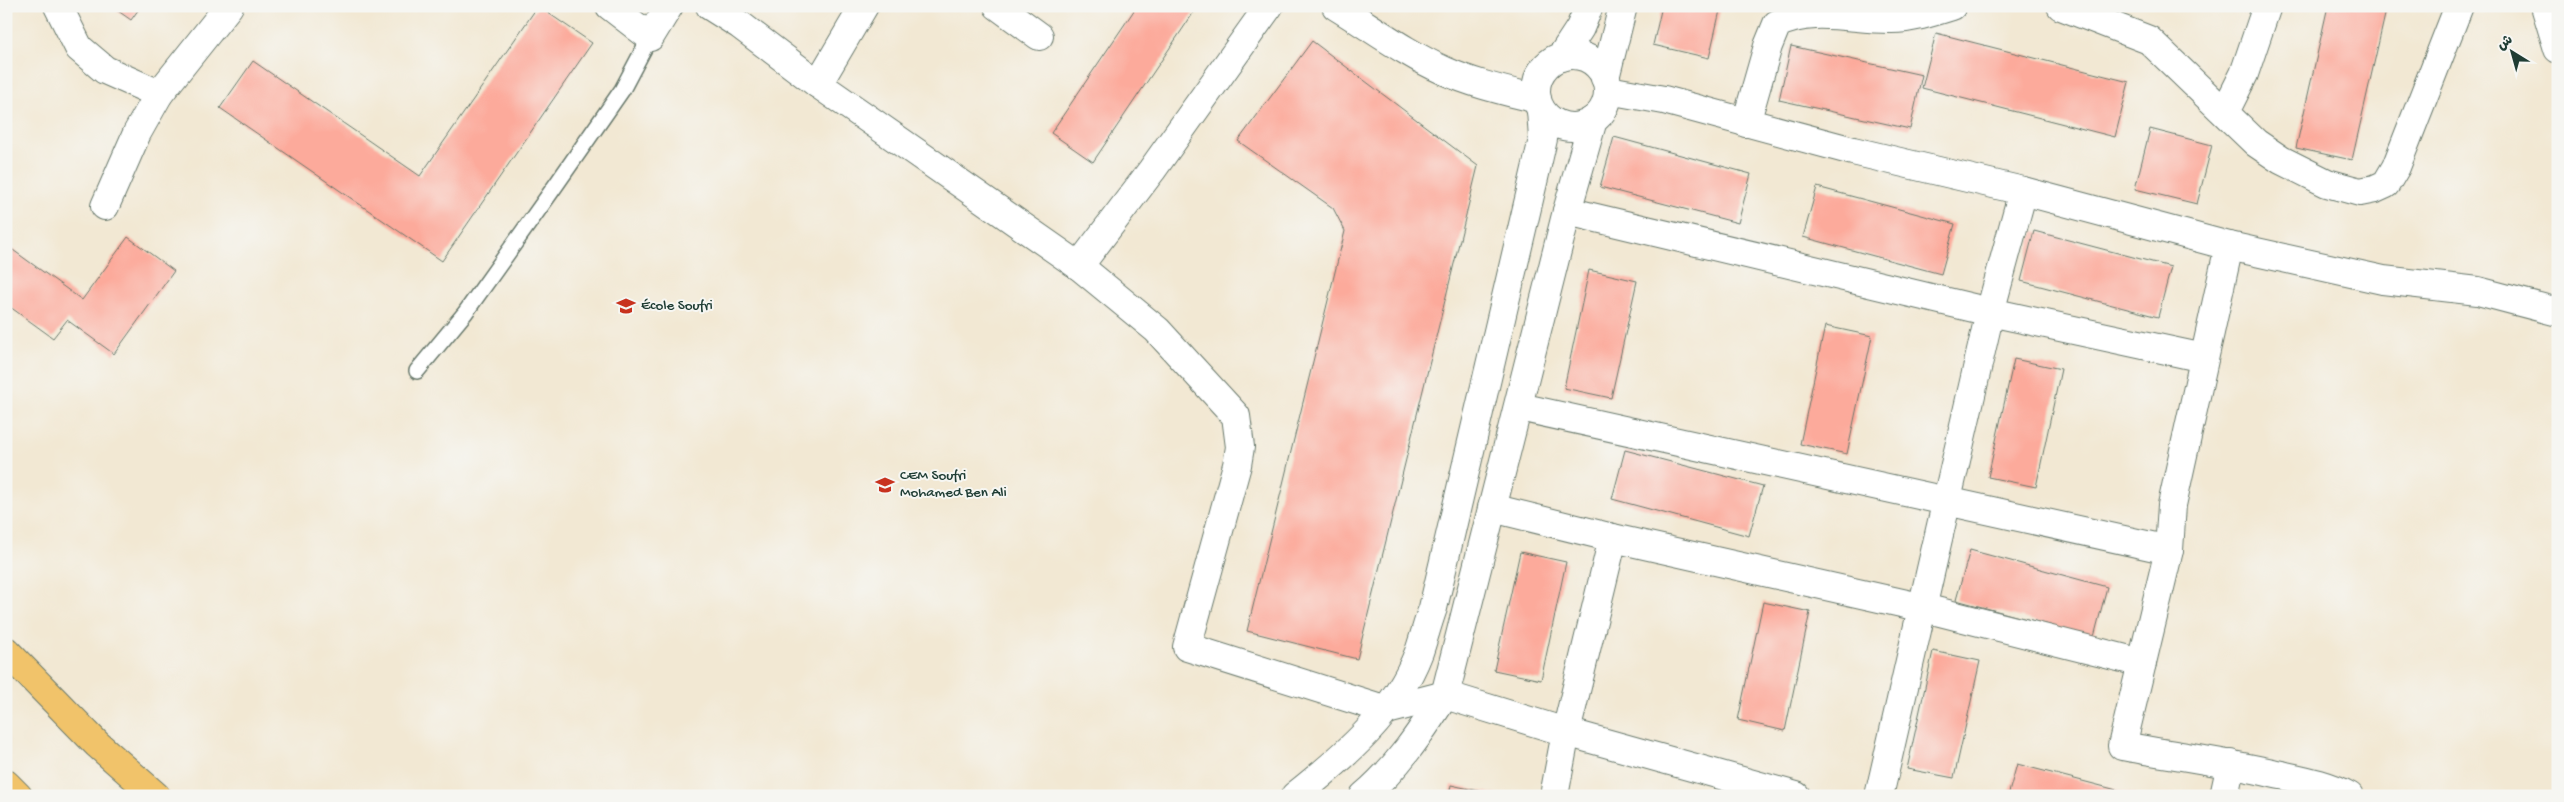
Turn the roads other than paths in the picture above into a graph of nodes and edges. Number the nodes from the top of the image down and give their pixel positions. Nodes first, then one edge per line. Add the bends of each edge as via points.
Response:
1 (58, 6) edge
2 (229, 6) edge
3 (610, 6) edge
4 (669, 6) edge
5 (710, 6) edge
6 (864, 6) edge
7 (998, 6) edge
8 (1269, 6) edge
9 (1336, 6) edge
10 (1590, 6) edge
11 (1623, 6) edge
12 (1952, 6) edge
13 (2061, 6) edge
14 (2267, 6) edge
15 (2459, 6) edge
16 (2545, 6) edge
17 (2112, 16) edge
18 (1039, 36) dead end
19 (650, 38) junction
20 (2558, 50) edge
21 (1561, 57) junction
22 (818, 84) junction
23 (1607, 84) junction
24 (160, 94) junction
25 (1539, 105) junction
26 (2225, 112) junction
27 (1593, 120) junction
28 (1746, 123) junction
29 (2023, 191) junction
30 (105, 206) dead end
31 (1567, 211) junction
32 (2229, 246) junction
33 (1079, 266) junction
34 (1990, 312) junction
35 (2558, 312) edge
36 (2204, 358) junction
37 (417, 371) dead end
38 (1519, 407) junction
39 (1948, 501) junction
40 (1492, 508) junction
41 (1613, 538) junction
42 (2169, 550) junction
43 (1924, 608) junction
44 (6, 651) edge
45 (2142, 664) junction
46 (1444, 695) junction
47 (1387, 710) junction
48 (1566, 732) junction
49 (2231, 764) junction
50 (6, 784) edge
51 (18, 796) edge
52 (156, 796) edge
53 (1295, 796) edge
54 (1364, 796) edge
55 (1554, 796) edge
56 (1796, 796) edge
57 (1879, 796) edge
58 (2224, 796) edge
59 (2349, 796) edge

1 - 24 street via 79,48 105,70
2 - 24 street
3 - 19 street
4 - 19 street
5 - 22 street
6 - 22 street
7 - 18 street
8 - 33 street
9 - 25 street via 1445,71
10 - 21 street
11 - 23 street
12 - 28 street via 1892,19 1823,14 1792,17 1777,24
13 - 17 street
14 - 26 street via 2244,74
15 - 26 street via 2396,167 2386,184 2375,189 2360,192 2327,183 2281,160 2256,143
16 - 20 street
17 - 26 street via 2149,40
19 - 37 lane via 622,90 465,313
21 - 23 street via 1572,55 1592,61
21 - 25 street via 1541,74 1536,89
22 - 33 street
23 - 27 street via 1606,101
23 - 28 street
24 - 30 street via 137,133
25 - 27 street via 1549,119 1559,125 1582,126
25 - 47 street via 1543,139 1433,608 1418,653
27 - 31 street
28 - 29 street
29 - 32 street
29 - 34 street
31 - 34 street
31 - 38 street
32 - 35 street via 2383,280 2478,291
32 - 36 street
33 - 47 street via 1157,330 1236,416 1240,447 1237,464 1187,647
34 - 36 street
34 - 39 street
36 - 42 street via 2172,505
38 - 39 street
38 - 40 street
39 - 42 street
39 - 43 street
40 - 41 street
40 - 46 street
41 - 43 street
41 - 48 street
42 - 45 street
43 - 45 street
43 - 57 street
44 - 52 highway via 97,744
45 - 49 street via 2122,746
46 - 47 street
46 - 48 street
46 - 54 street via 1413,744 1385,778
47 - 53 street via 1343,759
48 - 55 street
48 - 56 street
49 - 58 street
49 - 59 street via 2299,779
50 - 51 highway

